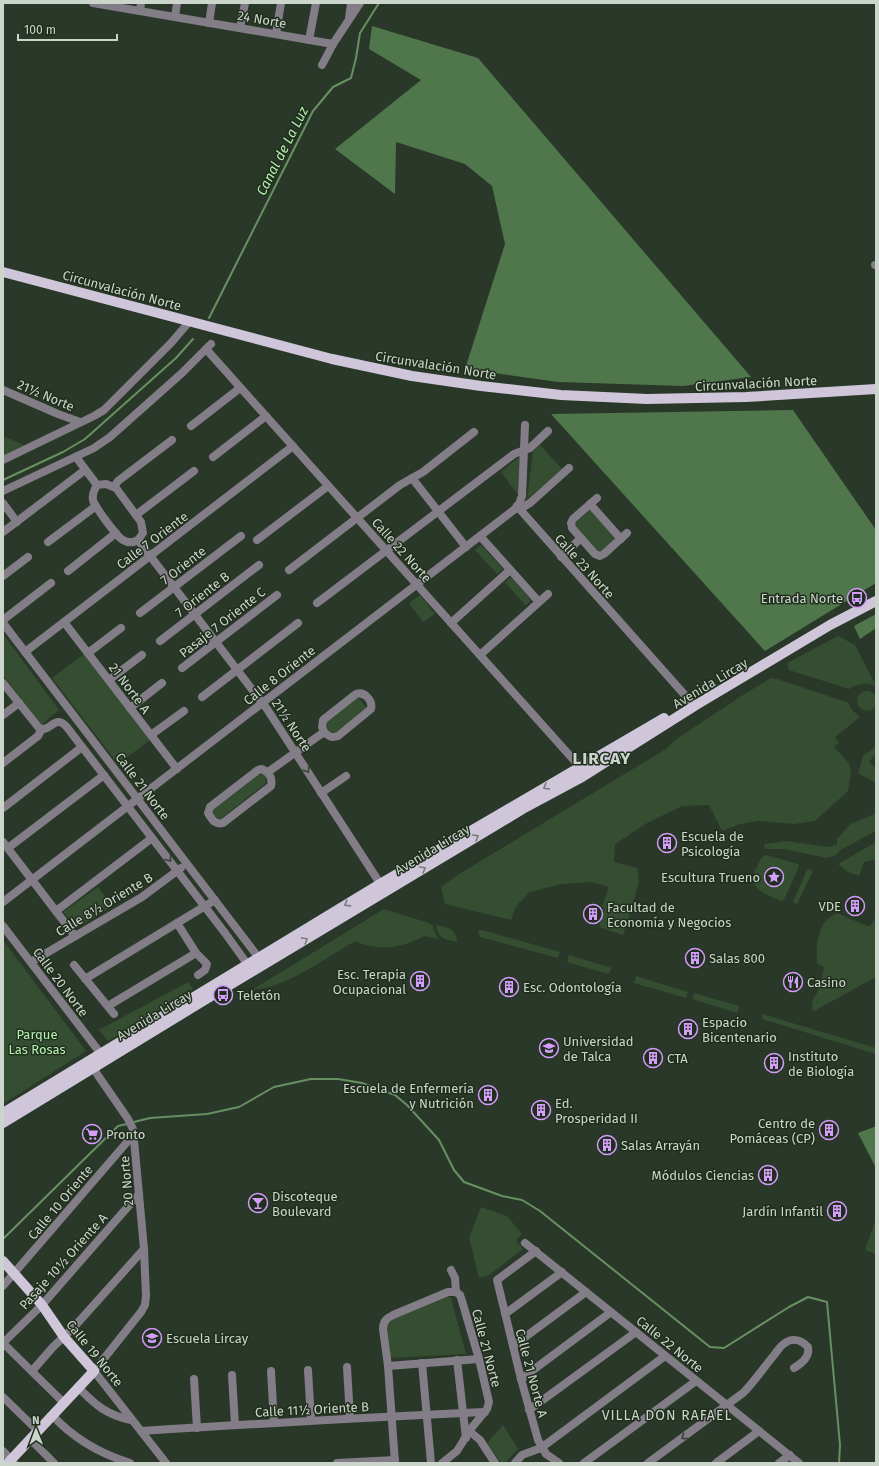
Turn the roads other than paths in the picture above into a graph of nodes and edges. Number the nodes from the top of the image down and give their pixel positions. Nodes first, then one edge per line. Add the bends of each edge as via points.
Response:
1 (93, 3) edge
2 (178, 3) edge
3 (212, 3) edge
4 (245, 3) edge
5 (281, 3) edge
6 (316, 3) edge
7 (351, 3) edge
8 (360, 3) edge
9 (107, 4) edge
10 (140, 7) edge
11 (175, 17) junction
12 (348, 21) junction
13 (209, 23) junction
14 (240, 28) junction
15 (276, 34) junction
16 (309, 40) junction
17 (333, 44) junction
18 (322, 65) dead end
19 (3, 272) edge
20 (189, 322) junction
21 (240, 388) junction
22 (876, 389) edge
23 (3, 390) edge
24 (266, 416) junction
25 (80, 422) junction
26 (525, 425) dead end
27 (191, 426) dead end
28 (474, 432) dead end
29 (548, 432) dead end
30 (172, 440) dead end
31 (293, 446) junction
32 (524, 450) junction
33 (76, 457) junction
34 (213, 457) dead end
35 (3, 460) edge
36 (569, 468) dead end
37 (85, 470) junction
38 (194, 471) dead end
39 (412, 478) junction
40 (97, 486) junction
41 (328, 486) junction
42 (114, 487) junction
43 (3, 491) edge
44 (597, 498) dead end
45 (3, 503) edge
46 (590, 504) junction
47 (96, 506) junction
48 (517, 506) junction
49 (438, 512) junction
50 (136, 515) junction
51 (357, 518) junction
52 (17, 522) junction
53 (3, 532) edge
54 (116, 533) junction
55 (241, 536) dead end
56 (480, 536) junction
57 (581, 538) junction
58 (138, 540) junction
59 (257, 540) dead end
60 (48, 542) dead end
61 (466, 547) junction
62 (386, 551) junction
63 (150, 556) junction
64 (28, 557) dead end
65 (561, 557) junction
66 (259, 565) dead end
67 (288, 570) dead end
68 (510, 570) junction
69 (68, 571) dead end
70 (3, 576) edge
71 (51, 583) dead end
72 (417, 585) junction
73 (174, 587) junction
74 (548, 594) dead end
75 (876, 594) edge
76 (277, 595) dead end
77 (876, 600) edge
78 (539, 602) junction
79 (317, 603) dead end
80 (140, 614) dead end
81 (195, 614) junction
82 (3, 620) edge
83 (64, 622) junction
84 (3, 623) edge
85 (298, 623) dead end
86 (451, 623) junction
87 (121, 628) dead end
88 (160, 641) dead end
89 (216, 642) junction
90 (25, 652) junction
91 (88, 653) junction
92 (142, 655) dead end
93 (480, 655) junction
94 (182, 668) dead end
95 (237, 669) junction
96 (109, 680) junction
97 (3, 683) edge
98 (162, 683) dead end
99 (202, 697) dead end
100 (691, 702) junction
101 (19, 703) junction
102 (263, 703) junction
103 (130, 708) junction
104 (184, 711) dead end
105 (3, 715) edge
106 (42, 729) junction
107 (324, 732) junction
108 (151, 735) junction
109 (82, 747) junction
110 (295, 752) junction
111 (3, 763) edge
112 (177, 768) junction
113 (268, 772) junction
114 (581, 772) junction
115 (104, 775) junction
116 (346, 776) dead end
117 (322, 793) junction
118 (138, 798) junction
119 (128, 806) junction
120 (3, 808) edge
121 (152, 838) junction
122 (6, 845) edge
123 (187, 863) junction
124 (178, 871) junction
125 (32, 880) junction
126 (383, 888) junction
127 (216, 900) junction
128 (3, 902) edge
129 (204, 906) junction
130 (56, 911) junction
131 (177, 923) junction
132 (3, 926) edge
133 (76, 936) junction
134 (243, 937) junction
135 (233, 944) junction
136 (196, 953) junction
137 (262, 961) junction
138 (31, 962) junction
139 (74, 965) dead end
140 (248, 966) junction
141 (198, 975) dead end
142 (85, 978) junction
143 (108, 1006) junction
144 (114, 1014) dead end
145 (101, 1054) junction
146 (94, 1067) junction
147 (3, 1113) edge
148 (3, 1123) edge
149 (134, 1134) junction
150 (139, 1194) junction
151 (525, 1243) dead end
152 (144, 1249) junction
153 (536, 1251) junction
154 (3, 1261) edge
155 (451, 1270) dead end
156 (562, 1272) junction
157 (14, 1274) junction
158 (3, 1286) edge
159 (456, 1292) junction
160 (586, 1292) junction
161 (42, 1305) junction
162 (611, 1312) junction
163 (505, 1314) junction
164 (636, 1332) junction
165 (64, 1337) junction
166 (3, 1344) edge
167 (513, 1346) junction
168 (665, 1356) junction
169 (479, 1359) junction
170 (457, 1360) junction
171 (422, 1363) junction
172 (388, 1366) junction
173 (347, 1367) dead end
174 (794, 1368) dead end
175 (308, 1370) dead end
176 (32, 1371) junction
177 (94, 1371) junction
178 (271, 1371) dead end
179 (232, 1375) dead end
180 (194, 1379) dead end
181 (521, 1379) junction
182 (696, 1381) junction
183 (78, 1387) junction
184 (3, 1397) edge
185 (64, 1403) junction
186 (727, 1406) junction
187 (529, 1410) junction
188 (485, 1412) junction
189 (462, 1413) junction
190 (52, 1415) junction
191 (426, 1415) junction
192 (392, 1417) junction
193 (350, 1418) junction
194 (131, 1420) junction
195 (311, 1420) junction
196 (274, 1423) junction
197 (234, 1425) junction
198 (197, 1428) junction
199 (38, 1431) junction
200 (140, 1431) junction
201 (759, 1431) junction
202 (468, 1435) junction
203 (31, 1440) junction
204 (541, 1448) junction
205 (3, 1452) edge
206 (790, 1455) junction
207 (395, 1461) edge
208 (11, 1462) edge
209 (54, 1463) edge
210 (130, 1463) edge
211 (166, 1463) edge
212 (337, 1463) edge
213 (431, 1463) edge
214 (442, 1463) edge
215 (495, 1463) edge
216 (515, 1463) edge
217 (559, 1463) edge
218 (584, 1463) edge
219 (648, 1463) edge
220 (716, 1463) edge
221 (779, 1463) edge
222 (799, 1463) edge

1 - 9 street, 24 Norte
2 - 11 street
3 - 13 street
4 - 14 street
5 - 15 street
6 - 16 street
7 - 12 street
8 - 12 street
9 - 10 street, 24 Norte
10 - 11 street, 24 Norte
11 - 13 street, 24 Norte
12 - 17 street
13 - 14 street, 24 Norte
14 - 15 street, 24 Norte
15 - 16 street, 24 Norte
16 - 17 street, 24 Norte
17 - 18 street
19 - 20 main road, Circunvalación Norte
20 - 22 main road, Circunvalación Norte via 377,369 447,382 534,392 590,397 679,399
20 - 25 street via 104,410
21 - 24 street, Calle 22 Norte
21 - 27 street
21 - 33 street, Calle 22 Norte via 208,346 182,373 110,437
23 - 25 street, 21½ Norte
24 - 31 street, Calle 22 Norte
24 - 34 street
25 - 35 street
26 - 32 street
28 - 39 street
29 - 32 street
30 - 42 street via 118,481
31 - 41 street, Calle 22 Norte
31 - 63 street, Calle 7 Oriente
32 - 48 street via 522,496
32 - 49 street via 514,454
33 - 37 street
33 - 43 street
36 - 48 street, Calle 8 Oriente via 530,503
37 - 40 street
37 - 52 street
38 - 50 street
39 - 49 street
39 - 51 street
40 - 42 street via 106,484
40 - 47 street via 93,496
41 - 51 street, Calle 22 Norte
41 - 59 street
42 - 50 street
44 - 46 street
45 - 52 street
46 - 57 street via 571,523
46 - 57 street via 624,536 600,556
47 - 54 street
47 - 60 street
48 - 56 street, Calle 8 Oriente
48 - 65 street, Calle 23 Norte
49 - 61 street
49 - 62 street
50 - 58 street via 143,529
51 - 62 street, Calle 22 Norte
51 - 67 street
52 - 53 street
54 - 58 street via 126,542
54 - 69 street
55 - 73 street, 7 Oriente
56 - 61 street, Calle 8 Oriente
56 - 68 street
57 - 65 street
58 - 63 street, 21½ Norte
61 - 72 street, Calle 8 Oriente
62 - 72 street, Calle 22 Norte
62 - 79 street
63 - 73 street, 21½ Norte
63 - 83 street, Calle 7 Oriente
64 - 70 street
65 - 100 street, Calle 23 Norte
66 - 81 street, 7 Oriente B
68 - 78 street
68 - 86 street
71 - 82 street
72 - 86 street, Calle 22 Norte
72 - 102 street, Calle 8 Oriente
73 - 80 street, 7 Oriente
73 - 81 street, 21½ Norte
74 - 78 street
75 - 100 main road, Avenida Lircay via 816,626
76 - 89 street, Pasaje 7 Oriente C
77 - 114 main road, Avenida Lircay
78 - 93 street
81 - 88 street, 7 Oriente B
81 - 89 street, 21½ Norte
83 - 90 street, Calle 7 Oriente
83 - 91 street, 21 Norte A
84 - 90 street, Calle 21 Norte
85 - 95 street
86 - 93 street, Calle 22 Norte
87 - 91 street
89 - 94 street, Pasaje 7 Oriente C
89 - 95 street, 21½ Norte
90 - 118 street, Calle 21 Norte
91 - 96 street, 21 Norte A
92 - 96 street
93 - 114 street, Calle 22 Norte
95 - 99 street
95 - 102 street, 21½ Norte
96 - 103 street, 21 Norte A
97 - 101 street
98 - 103 street
100 - 114 main road, Avenida Lircay
101 - 105 street
101 - 106 street via 37,727
102 - 110 street, 21½ Norte
102 - 112 street, Calle 8 Oriente
103 - 108 street, 21 Norte A
104 - 108 street
106 - 109 street, Calle 21 Norte via 54,723 64,724
106 - 111 street via 38,736
107 - 107 street via 323,720 356,694 364,694 371,702 371,709 338,736 328,736
107 - 110 street
108 - 112 street, 21 Norte A
109 - 115 street, Calle 21 Norte
109 - 120 street
110 - 113 street
110 -> 117 street, 21½ Norte
112 - 118 street, Calle 8 Oriente
113 - 113 street via 258,770 210,807 208,813 214,822 223,823 272,786 272,778
114 - 126 main road, Avenida Lircay
115 - 119 street, Calle 21 Norte
115 - 122 street
116 - 117 street
117 - 126 street, 21½ Norte
118 - 119 street, Calle 8 Oriente
118 - 123 street, Calle 21 Norte
119 - 121 street, Calle 21 Norte
119 - 125 street, Calle 8 Oriente
121 -> 124 street, Calle 21 Norte
121 - 130 street
122 - 125 street
123 - 124 street, Calle 8½ Oriente B
123 - 127 street, Calle 21 Norte
124 - 129 street, Calle 21 Norte
124 - 133 street, Calle 8½ Oriente B via 142,897
125 - 128 street, Calle 8 Oriente
125 - 130 street
126 - 137 main road, Avenida Lircay
127 - 129 street
127 - 134 street, Calle 21 Norte
129 - 131 street
129 - 135 street, Calle 21 Norte
130 - 133 street
131 - 136 street
131 - 142 street
132 - 138 street, Calle 20 Norte
133 - 138 street, Calle 8½ Oriente B
134 - 135 street
134 - 137 street, Calle 21 Norte
135 - 140 street, Calle 21 Norte
136 - 141 street via 206,962 207,967
136 - 143 street
137 - 140 main road, Avenida Lircay
137 - 146 main road, Avenida Lircay
138 - 145 street, Calle 20 Norte
139 - 142 street
140 - 145 main road, Avenida Lircay
142 - 143 street
143 - 144 street
145 - 147 main road, Avenida Lircay
146 - 148 main road, Avenida Lircay
146 - 149 street, 20 Norte via 128,1119
149 - 150 street, 20 Norte
149 - 157 street, Calle 10 Oriente
150 - 152 street, 20 Norte
150 - 161 street, Pasaje 10½ Oriente A
151 - 153 street, Calle 22 Norte
152 - 165 street
152 - 177 street, 20 Norte via 145,1305
153 - 156 street, Calle 22 Norte
153 - 163 street, Calle 21 Norte A via 497,1280
154 - 157 main road, Calle 19 Norte
155 - 159 street, Calle 21 Norte via 455,1278
156 - 160 street, Calle 22 Norte
156 - 163 street
157 - 158 street, Calle 10 Oriente
157 - 161 main road, Calle 19 Norte
159 - 169 street, Calle 21 Norte via 460,1295
159 - 172 street via 448,1292 387,1319 383,1328
160 - 162 street, Calle 22 Norte
160 - 167 street
161 - 165 main road, Calle 19 Norte
161 - 166 street, Pasaje 10½ Oriente A
162 - 164 street, Calle 22 Norte
162 - 181 street
163 - 167 street, Calle 21 Norte A
164 - 168 street, Calle 22 Norte
164 - 187 street
165 - 176 street
165 - 177 main road, Calle 19 Norte
166 - 176 street
167 - 181 street, Calle 21 Norte A
168 - 182 street, Calle 22 Norte
168 - 204 street
169 - 170 street
169 - 188 street, Calle 21 Norte via 489,1399
170 - 171 street
170 - 189 street
171 - 172 street
171 - 191 street
172 - 192 street
173 - 193 street
174 - 186 street via 800,1365 808,1352 808,1346 799,1340 785,1342 752,1384
175 - 195 street
176 - 185 street
177 - 183 main road
177 - 194 street, Calle 19 Norte
178 - 196 street
179 - 197 street
180 - 198 street
181 - 187 street, Calle 21 Norte A
182 - 186 street, Calle 22 Norte
182 - 218 street
183 - 185 main road
183 - 194 street via 103,1410
184 - 199 street
185 - 190 main road
186 - 201 street, Calle 22 Norte
186 -> 219 street
187 - 204 street, Calle 21 Norte A
188 - 189 street, Calle 11½ Oriente B
188 - 202 street
189 - 191 street, Calle 11½ Oriente B
189 - 202 street
190 - 199 main road
190 - 210 street via 83,1442
191 - 192 street, Calle 11½ Oriente B
191 - 213 street
192 - 193 street, Calle 11½ Oriente B
192 - 207 street
193 - 195 street, Calle 11½ Oriente B
194 - 200 street, Calle 19 Norte
195 - 196 street, Calle 11½ Oriente B
196 - 197 street, Calle 11½ Oriente B
197 - 198 street, Calle 11½ Oriente B
198 - 200 street, Calle 11½ Oriente B
199 - 203 main road
200 - 211 street, Calle 19 Norte
201 - 206 street, Calle 22 Norte
201 - 220 street
202 - 214 street via 457,1450
202 - 215 street via 480,1440
203 - 208 main road
203 - 209 street
204 - 216 street via 524,1454
204 - 217 street
205 - 208 street
206 - 221 street
206 - 222 street, Calle 22 Norte
207 - 212 street

